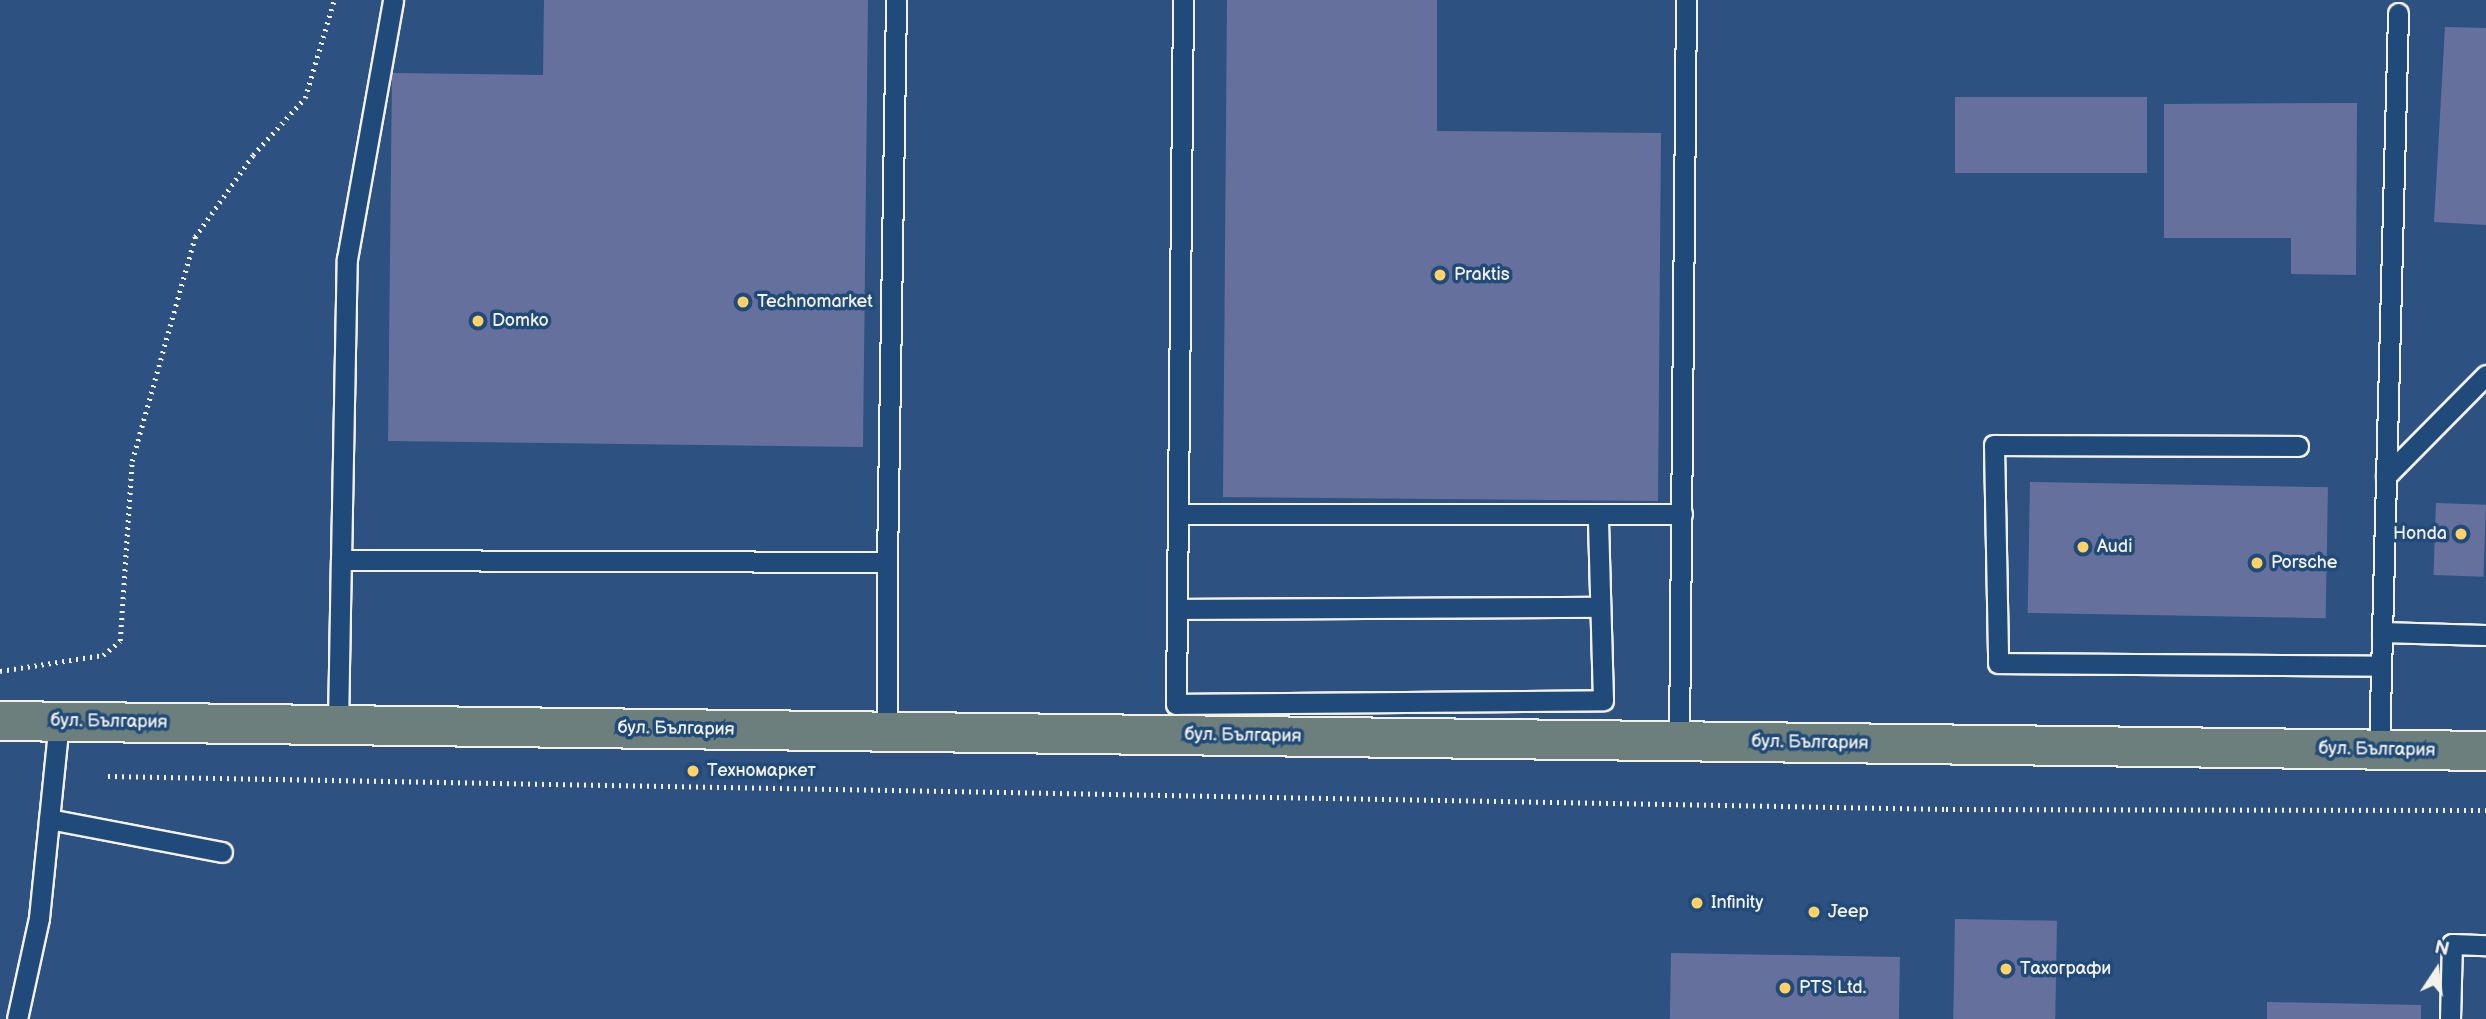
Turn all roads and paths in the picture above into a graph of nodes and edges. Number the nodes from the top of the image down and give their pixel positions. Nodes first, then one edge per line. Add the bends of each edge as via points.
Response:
1 (334, 0) edge
2 (393, 0) edge
3 (896, 0) edge
4 (1184, 0) edge
5 (1686, 0) edge
6 (2398, 13) dead end
7 (2486, 375) edge
8 (2298, 446) dead end
9 (2386, 476) junction
10 (1178, 514) junction
11 (1682, 514) junction
12 (1598, 516) junction
13 (341, 560) junction
14 (887, 562) junction
15 (1600, 607) junction
16 (1178, 609) junction
17 (2382, 632) junction
18 (2486, 635) edge
19 (2381, 666) junction
20 (0, 671) edge
21 (0, 721) edge
22 (59, 722) junction
23 (338, 725) junction
24 (887, 732) junction
25 (1679, 741) junction
26 (2379, 750) junction
27 (2486, 751) edge
28 (108, 776) dead end
29 (2486, 810) edge
30 (49, 819) junction
31 (222, 852) dead end
32 (2486, 945) edge
33 (17, 1019) edge
34 (2450, 1019) edge

1 - 20 path via 305,98 253,155 195,237 132,461 120,641 103,655
2 - 13 lane via 348,259
3 - 14 lane
4 - 10 lane
5 - 11 lane
6 - 9 lane
7 - 9 lane
8 - 19 lane via 1994,445 1997,663
9 - 17 lane
10 - 12 lane
10 - 16 lane
11 - 12 lane
11 - 25 lane
12 - 15 lane
13 - 14 lane
13 - 23 lane
14 - 24 lane
15 - 16 lane
15 - 16 lane via 1603,700 1189,704 1176,704
17 - 18 lane
17 - 19 lane
19 - 26 lane
21 - 22 main road, бул. България
22 - 23 main road, бул. България
22 - 30 lane
23 - 24 main road, бул. България
24 - 25 main road, бул. България
25 - 26 main road, бул. България
26 - 27 main road, бул. България
28 - 29 path via 1946,809
30 - 31 lane
30 - 33 lane via 39,918
32 - 34 lane via 2452,944

